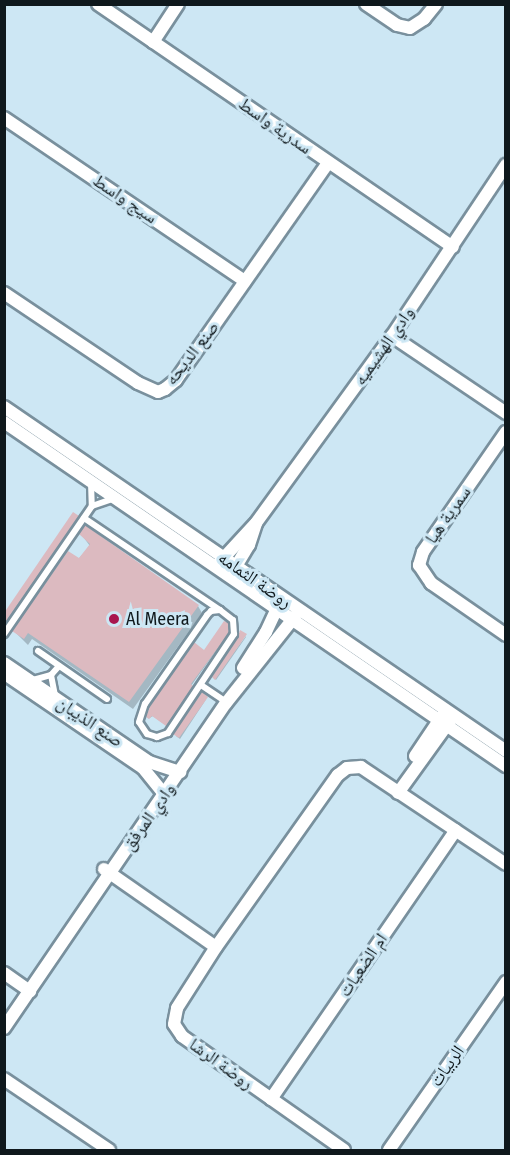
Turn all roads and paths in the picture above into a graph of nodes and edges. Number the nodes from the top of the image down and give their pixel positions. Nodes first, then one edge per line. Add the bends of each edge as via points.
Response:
1 (98, 4) edge
2 (178, 4) edge
3 (366, 4) edge
4 (436, 4) edge
5 (153, 42) junction
6 (4, 118) edge
7 (328, 163) junction
8 (506, 165) edge
9 (453, 247) junction
10 (245, 280) junction
11 (5, 293) edge
12 (392, 336) junction
13 (4, 407) edge
14 (506, 413) edge
15 (4, 422) edge
16 (506, 432) edge
17 (91, 482) junction
18 (116, 499) junction
19 (92, 506) junction
20 (84, 518) junction
21 (256, 523) junction
22 (220, 562) junction
23 (233, 571) junction
24 (279, 604) junction
25 (220, 610) junction
26 (296, 615) junction
27 (4, 634) edge
28 (506, 635) edge
29 (38, 651) dead end
30 (4, 663) edge
31 (59, 666) junction
32 (4, 673) edge
33 (51, 675) junction
34 (29, 680) junction
35 (201, 685) junction
36 (57, 699) junction
37 (107, 699) dead end
38 (224, 701) junction
39 (446, 718) junction
40 (506, 751) edge
41 (506, 766) edge
42 (176, 772) junction
43 (162, 791) junction
44 (395, 791) junction
45 (456, 830) junction
46 (506, 864) edge
47 (107, 871) junction
48 (216, 947) junction
49 (4, 972) edge
50 (506, 982) edge
51 (27, 988) junction
52 (4, 1014) edge
53 (4, 1028) edge
54 (4, 1079) edge
55 (4, 1087) edge
56 (271, 1100) junction
57 (97, 1150) edge
58 (109, 1150) edge
59 (344, 1150) edge
60 (389, 1150) edge

1 - 5 street, سدرية واسط
2 - 5 street
3 - 4 street via 397,25 410,28 424,20
5 - 7 street, سدرية واسط
6 - 10 street, سيج واسط
7 - 9 street, سدرية واسط
7 - 10 street, صنع الديحه
8 - 9 street, وادي الهشيميه
9 - 12 street, وادي الهشيميه
10 - 11 street, صنع الديحه via 176,380 158,392 138,383
12 - 14 street
12 - 21 street, وادي الهشيميه
13 - 22 street, روضة الثمامه
15 - 17 street, روضة الثمامه
16 - 28 street, سمرية هيا via 423,552 419,565 431,583
17 - 18 street, روضة الثمامه
17 - 19 lane
18 - 19 lane
18 - 22 street, روضة الثمامه
19 - 20 lane
20 - 25 lane
20 - 27 lane
21 - 22 street, وادي الهشيميه
21 - 23 street, وادي الهشيميه via 249,545
22 - 23 street, روضة الثمامه
23 - 24 street, روضة الثمامه
24 - 26 street, روضة الثمامه
24 - 38 street, وادي المرفق
25 - 35 lane via 233,620 234,634
25 - 35 lane via 207,615 145,704 139,722 144,732 158,737 168,733
26 - 38 street, وادي المرفق
26 - 39 street, روضة الثمامه
29 - 31 lane
30 - 34 street, صنع الذيبان
31 - 33 lane
31 - 37 lane
32 - 43 street, صنع الذيبان via 143,768
33 - 34 lane
33 - 36 lane
34 - 36 street, صنع الذيبان
35 - 38 lane
36 - 42 street, صنع الذيبان via 149,762
38 - 42 street, وادي المرفق
39 - 40 street, روضة الثمامه
39 - 41 street, روضة الثمامه
39 - 44 street
42 - 43 street, وادي المرفق
43 - 47 street, وادي المرفق
44 - 45 street, روضة الرشا
44 - 48 street, روضة الرشا via 361,767 342,771
45 - 46 street, روضة الرشا
45 - 56 street, ام الضعيات
47 - 48 street
47 - 51 street, وادي المرفق
48 - 56 street, روضة الرشا via 177,1008 176,1029
49 - 51 street
50 - 60 street, الربيات
51 - 52 street, وادي المرفق
51 - 53 street, وادي المرفق
54 - 58 street
55 - 57 street
56 - 59 street, روضة الرشا

